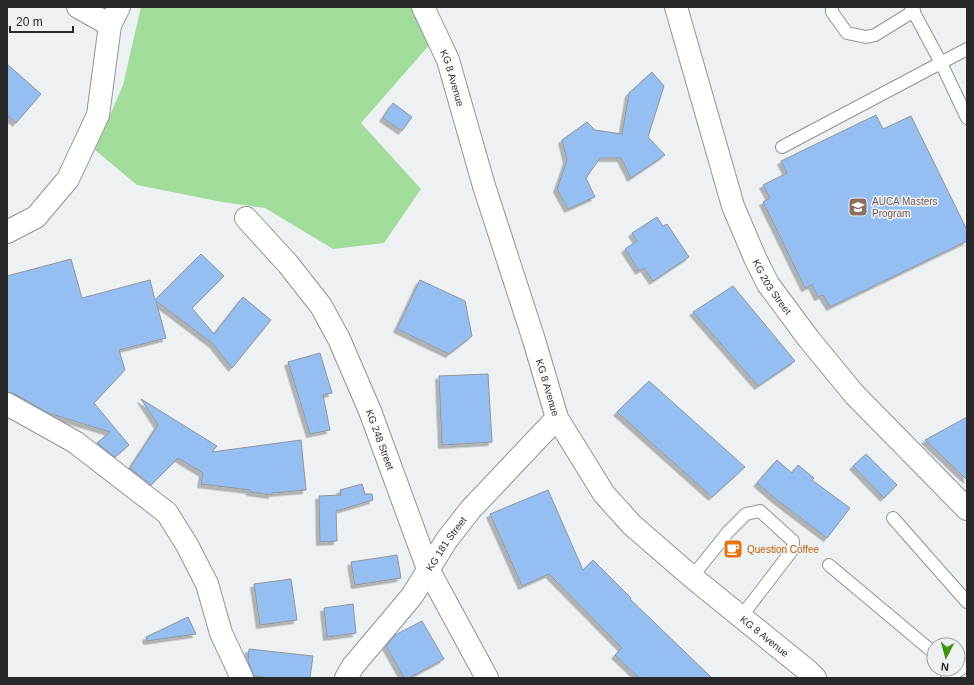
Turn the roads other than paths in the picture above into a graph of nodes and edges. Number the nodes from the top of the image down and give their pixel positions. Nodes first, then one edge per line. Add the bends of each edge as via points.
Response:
1 (78, 7) edge
2 (423, 7) edge
3 (676, 7) edge
4 (832, 7) edge
5 (912, 9) edge
6 (114, 16) edge
7 (967, 49) edge
8 (941, 63) junction
9 (964, 104) edge
10 (967, 118) edge
11 (782, 147) dead end
12 (246, 218) dead end
13 (7, 232) edge
14 (7, 404) edge
15 (557, 418) junction
16 (967, 509) edge
17 (893, 518) dead end
18 (829, 565) dead end
19 (428, 569) junction
20 (692, 577) junction
21 (967, 602) edge
22 (741, 616) junction
23 (926, 646) edge
24 (242, 678) edge
25 (346, 678) edge
26 (487, 678) edge
27 (815, 678) edge

1 - 6 street
2 - 15 street, KG 8 Avenue via 448,60 484,186
3 - 16 street, KG 203 Street via 734,206 768,284 854,394
4 - 5 lane via 832,12 847,33 866,37 875,35
5 - 8 lane
6 - 13 street via 98,115 68,179 36,217
7 - 8 lane
8 - 9 lane
8 - 11 lane
9 - 10 lane
12 - 19 street, KG 248 Street via 288,264 321,306 339,338 370,411
14 - 24 street via 75,442 167,513 207,584 222,633
15 - 19 street, KG 181 Street via 470,510
15 - 20 street, KG 8 Avenue via 604,494 632,525
17 - 21 lane
18 - 23 lane
19 - 25 street, KG 181 Street via 412,596 353,666
19 - 26 street, KG 248 Street
20 - 22 street, KG 8 Avenue
20 - 22 lane via 746,514 760,511 793,541 793,549
22 - 27 street, KG 8 Avenue

